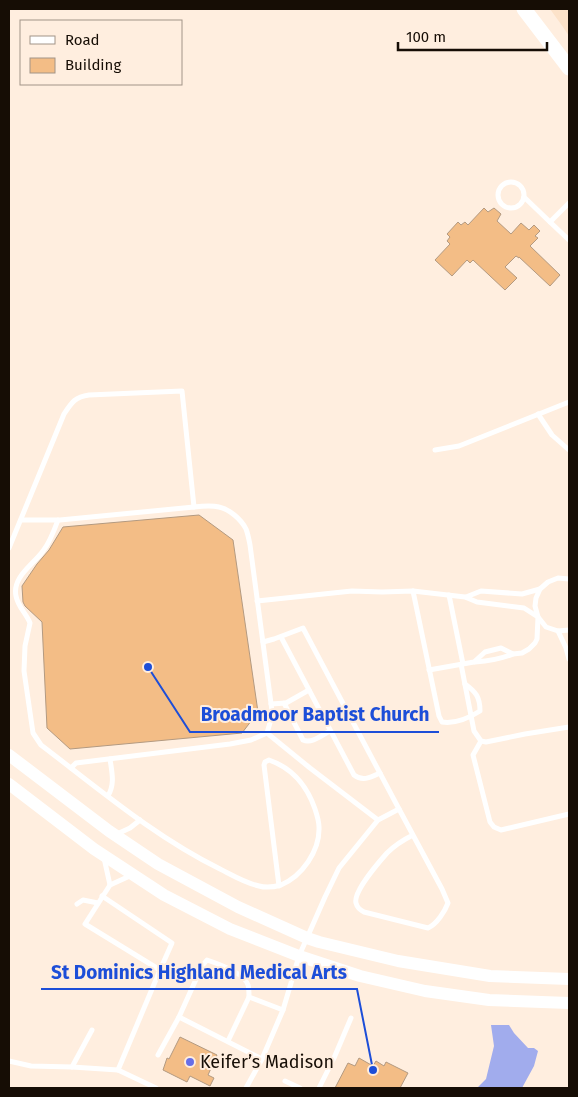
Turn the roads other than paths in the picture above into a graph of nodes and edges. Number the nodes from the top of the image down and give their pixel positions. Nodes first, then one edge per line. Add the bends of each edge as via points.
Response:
1 (524, 9) edge
2 (569, 68) edge
3 (524, 197) junction
4 (569, 203) edge
5 (550, 222) junction
6 (569, 240) edge
7 (569, 402) edge
8 (538, 414) junction
9 (435, 450) dead end
10 (569, 450) edge
11 (194, 507) junction
12 (21, 520) junction
13 (58, 520) junction
14 (9, 548) edge
15 (569, 579) edge
16 (540, 589) junction
17 (413, 591) junction
18 (449, 594) junction
19 (465, 597) junction
20 (258, 601) junction
21 (538, 617) junction
22 (569, 630) edge
23 (558, 631) junction
24 (281, 637) junction
25 (263, 642) junction
26 (513, 654) junction
27 (569, 659) edge
28 (474, 662) junction
29 (462, 664) junction
30 (429, 670) junction
31 (465, 684) junction
32 (309, 690) junction
33 (284, 703) junction
34 (271, 704) junction
35 (471, 717) junction
36 (569, 727) edge
37 (330, 731) junction
38 (267, 734) junction
39 (481, 741) junction
40 (9, 755) edge
41 (110, 759) junction
42 (71, 768) junction
43 (380, 773) junction
44 (9, 784) edge
45 (108, 796) junction
46 (399, 809) junction
47 (569, 814) edge
48 (140, 820) junction
49 (378, 820) junction
50 (110, 831) junction
51 (413, 835) junction
52 (103, 855) junction
53 (133, 875) junction
54 (110, 885) junction
55 (279, 886) junction
56 (102, 896) junction
57 (98, 903) junction
58 (77, 904) dead end
59 (307, 938) junction
60 (299, 956) junction
61 (160, 970) junction
62 (569, 979) edge
63 (249, 997) junction
64 (569, 1003) edge
65 (282, 1010) junction
66 (179, 1017) junction
67 (351, 1018) dead end
68 (92, 1030) dead end
69 (228, 1041) junction
70 (158, 1055) dead end
71 (262, 1059) junction
72 (9, 1061) edge
73 (72, 1067) junction
74 (118, 1070) junction
75 (286, 1081) dead end
76 (156, 1088) edge
77 (246, 1088) edge
78 (300, 1088) edge
79 (319, 1088) edge

1 - 2 main road
3 - 3 lane via 523,189 513,182 502,185 498,193 500,202 508,208 518,206
3 - 5 lane
4 - 5 lane
5 - 6 lane
7 - 8 lane
8 - 9 lane via 459,446
8 - 10 lane via 552,435
11 - 12 lane via 182,391 90,395 79,396 64,414
11 - 13 lane
11 - 20 lane via 224,508 246,528
12 - 13 lane
12 - 14 lane
13 - 42 lane via 42,552 19,578 15,594 30,623 24,666 33,733 41,745
15 - 16 lane via 558,578
16 - 19 lane via 522,594 481,592
16 - 21 lane via 535,606
17 - 18 lane
17 - 20 lane via 352,591
17 - 30 lane
18 - 19 lane
18 - 29 lane
19 - 21 lane via 477,602 524,608
20 - 25 lane
21 - 23 lane via 546,626
21 - 26 lane via 535,643 522,653
22 - 23 lane
23 - 27 lane
24 - 25 lane
24 - 32 lane
24 - 43 lane via 304,628
25 - 34 lane
26 - 28 lane
26 - 28 lane via 502,648 485,652
28 - 29 lane
29 - 30 lane
29 - 31 lane
30 - 35 lane via 442,722
31 - 35 lane
31 - 35 lane via 477,693 480,708
32 - 33 lane
32 - 37 lane
33 - 34 lane
33 - 37 lane via 306,742
34 - 38 lane via 272,716
35 - 39 lane via 474,731
36 - 39 lane
37 - 43 lane via 354,776 365,779
38 - 41 lane via 230,744
38 - 49 lane
39 - 47 lane via 473,755 494,827 501,830
40 - 50 street
41 - 42 lane via 76,763
41 - 45 lane via 113,784
42 - 45 lane
43 - 46 lane
44 - 52 street
45 - 48 lane
46 - 49 lane
46 - 51 lane
48 - 50 lane via 124,832 116,834
48 - 55 lane via 203,861 245,881 260,887
49 - 59 lane via 339,868
50 - 59 street via 158,864 238,907
51 - 51 lane via 396,845 380,861 358,892 355,902 364,912 428,928 448,902
52 - 53 street
52 - 54 lane
53 - 54 lane
53 - 60 street via 230,929
54 - 56 lane
55 - 55 lane via 306,866 320,826 305,787 290,771 269,760 264,765
56 - 57 lane
56 - 61 lane via 172,943
57 - 58 lane via 83,900
57 - 61 lane via 82,923
59 - 60 lane
59 - 62 street via 398,961 490,976
60 - 64 street via 360,976 425,991 489,1000
60 - 65 lane
61 - 74 lane
63 - 65 lane
63 - 66 lane via 244,978 207,960
63 - 69 lane
65 - 71 lane
66 - 69 lane
66 - 70 lane
67 - 79 lane
68 - 73 lane
69 - 71 lane
71 - 77 lane
72 - 73 lane via 31,1066
73 - 74 lane
74 - 76 lane
75 - 78 lane

